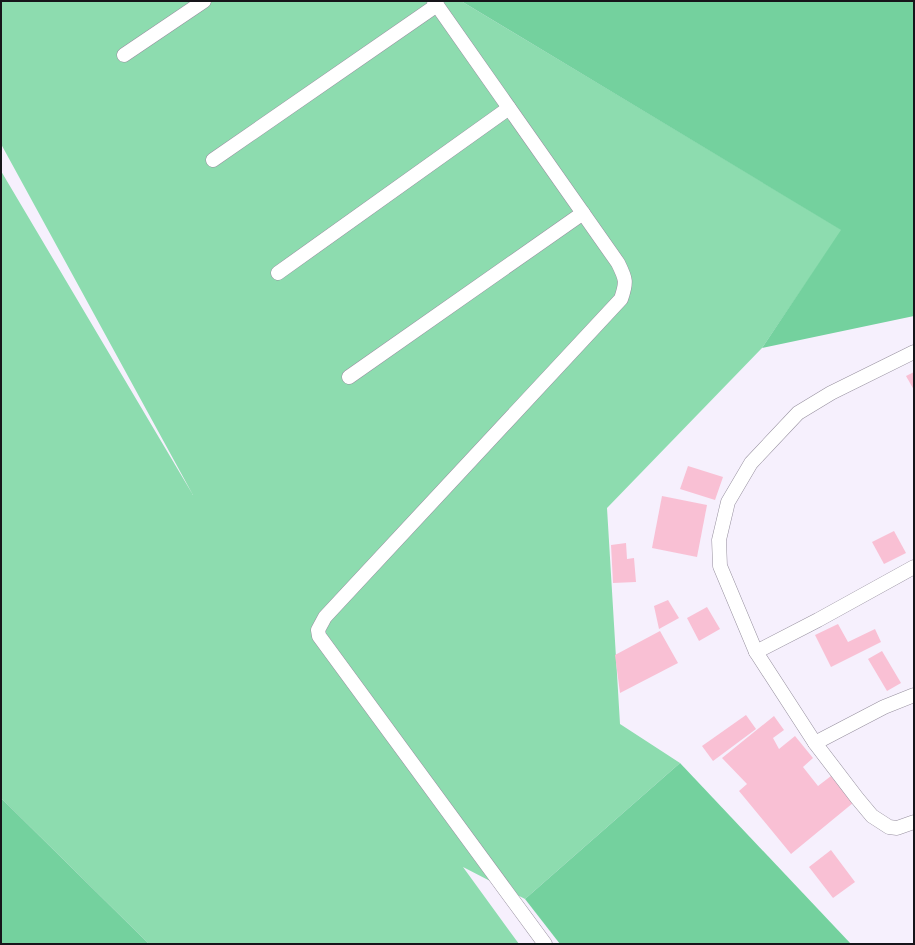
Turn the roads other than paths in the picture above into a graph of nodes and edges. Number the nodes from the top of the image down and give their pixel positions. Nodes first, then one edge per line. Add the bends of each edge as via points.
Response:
1 (204, 1) edge
2 (436, 3) edge
3 (124, 56) dead end
4 (509, 108) junction
5 (213, 160) dead end
6 (583, 213) junction
7 (278, 273) dead end
8 (914, 352) edge
9 (349, 377) dead end
10 (914, 567) edge
11 (756, 652) junction
12 (914, 695) edge
13 (815, 743) junction
14 (914, 822) edge
15 (545, 944) edge

1 - 3 street
2 - 4 street
2 - 5 street
4 - 6 street
4 - 7 street
6 - 9 street
6 - 15 street via 624,275 626,286 621,298 325,617 318,630 319,636
8 - 11 street via 831,393 798,413 751,464 728,502 719,540 720,566
10 - 11 street
11 - 13 street
12 - 13 street via 884,707
13 - 14 street via 872,816 889,827 896,828

